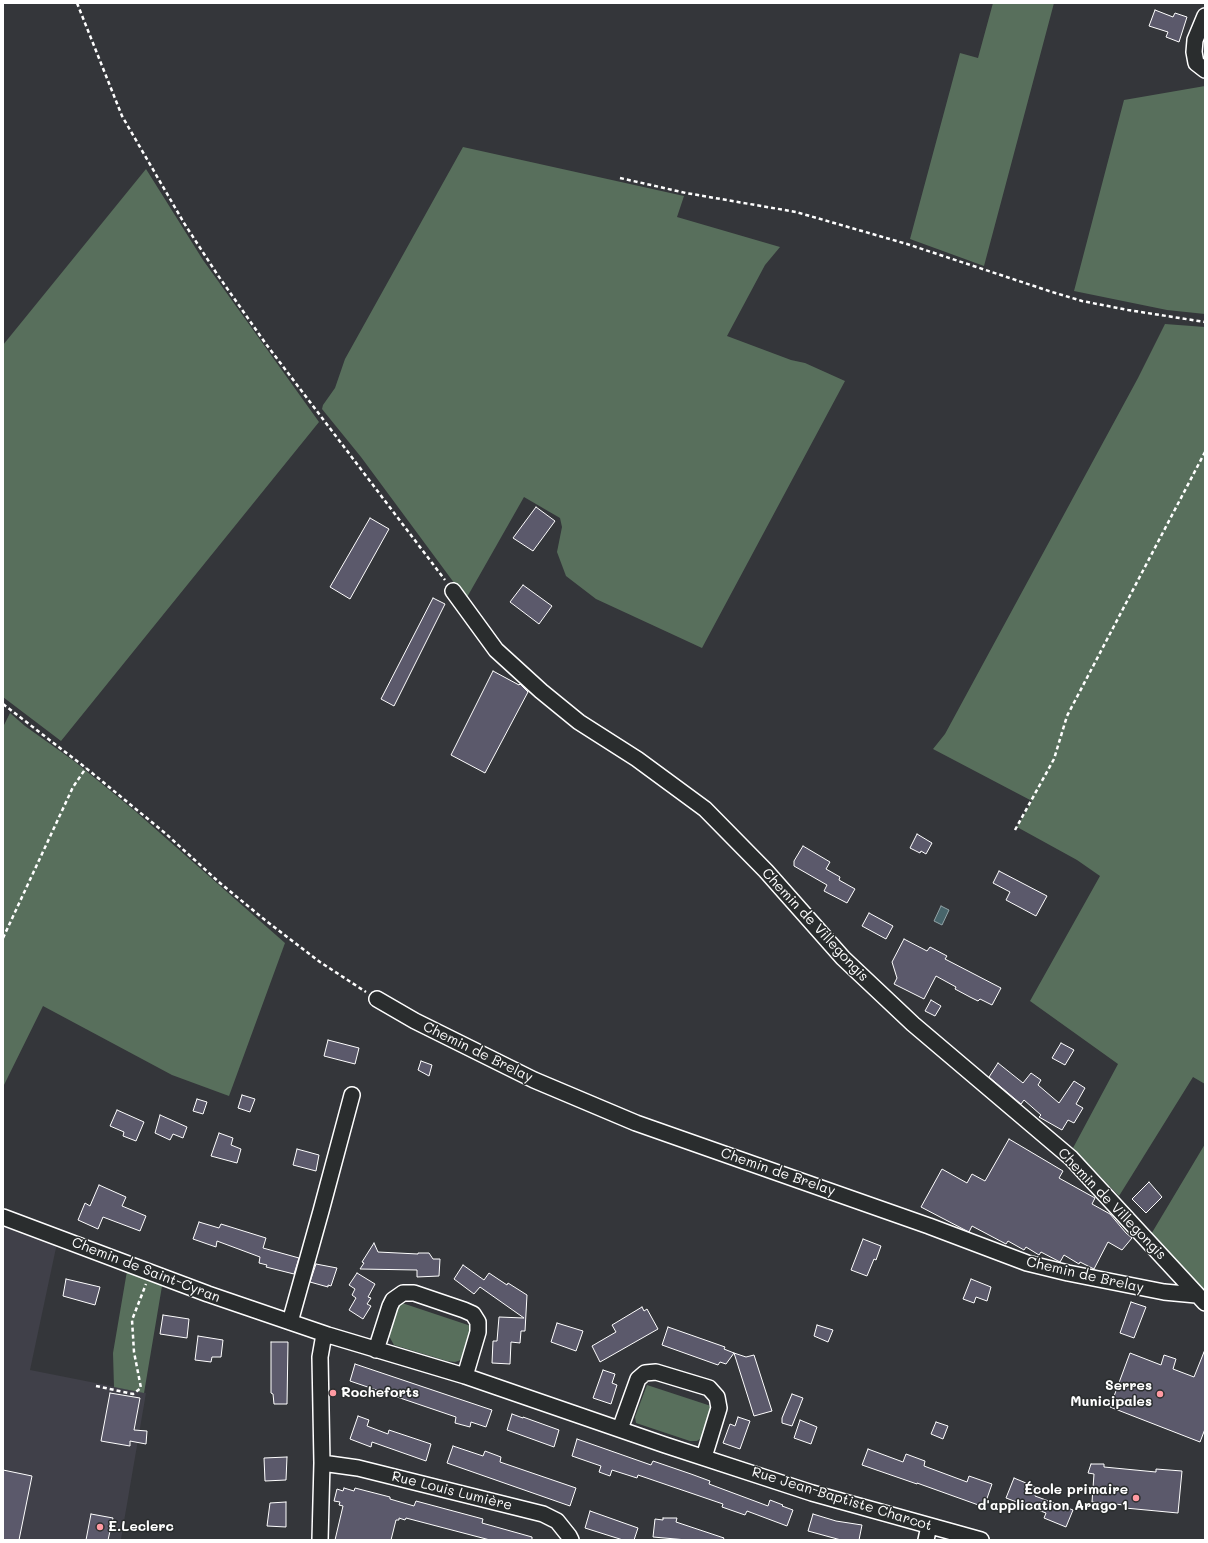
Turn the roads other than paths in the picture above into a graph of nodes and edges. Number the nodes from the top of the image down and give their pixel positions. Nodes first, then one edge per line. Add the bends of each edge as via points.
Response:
1 (1205, 17) edge
2 (1205, 70) edge
3 (453, 591) road end
4 (377, 999) road end
5 (352, 1095) dead end
6 (3, 1217) edge
7 (1201, 1299) edge
8 (290, 1322) junction
9 (328, 1335) junction
10 (376, 1350) junction
11 (465, 1376) junction
12 (620, 1429) junction
13 (704, 1457) junction
14 (322, 1463) junction
15 (928, 1533) edge
16 (972, 1539) edge
17 (320, 1540) edge
18 (571, 1540) edge

1 - 2 street via 1195,40 1194,52 1196,63
3 - 7 street, Chemin de Villegongis via 496,650 541,691 579,722 705,809 766,871 842,958 912,1024 1071,1158
4 - 7 street, Chemin de Brelay via 415,1021 534,1080 636,1123 1027,1263
5 - 8 street
6 - 8 street, Chemin de Saint-Cyran
8 - 9 street, Chemin de Saint-Cyran
9 - 10 street, Rue Jean-Baptiste Charcot
9 - 14 street via 323,1340 320,1358
10 - 11 street, Rue Jean-Baptiste Charcot
10 - 11 street via 393,1300 403,1293 414,1293 473,1314 478,1322 478,1332
11 - 12 street, Rue Jean-Baptiste Charcot
12 - 13 street, Rue Jean-Baptiste Charcot
12 - 13 street via 638,1379 645,1373 656,1372 709,1388 717,1398 719,1408
13 - 15 street, Rue Jean-Baptiste Charcot
14 - 17 street
14 - 18 street, Rue Louis Lumière via 358,1468 543,1514 557,1521
15 - 16 street, Rue Jean-Baptiste Charcot

